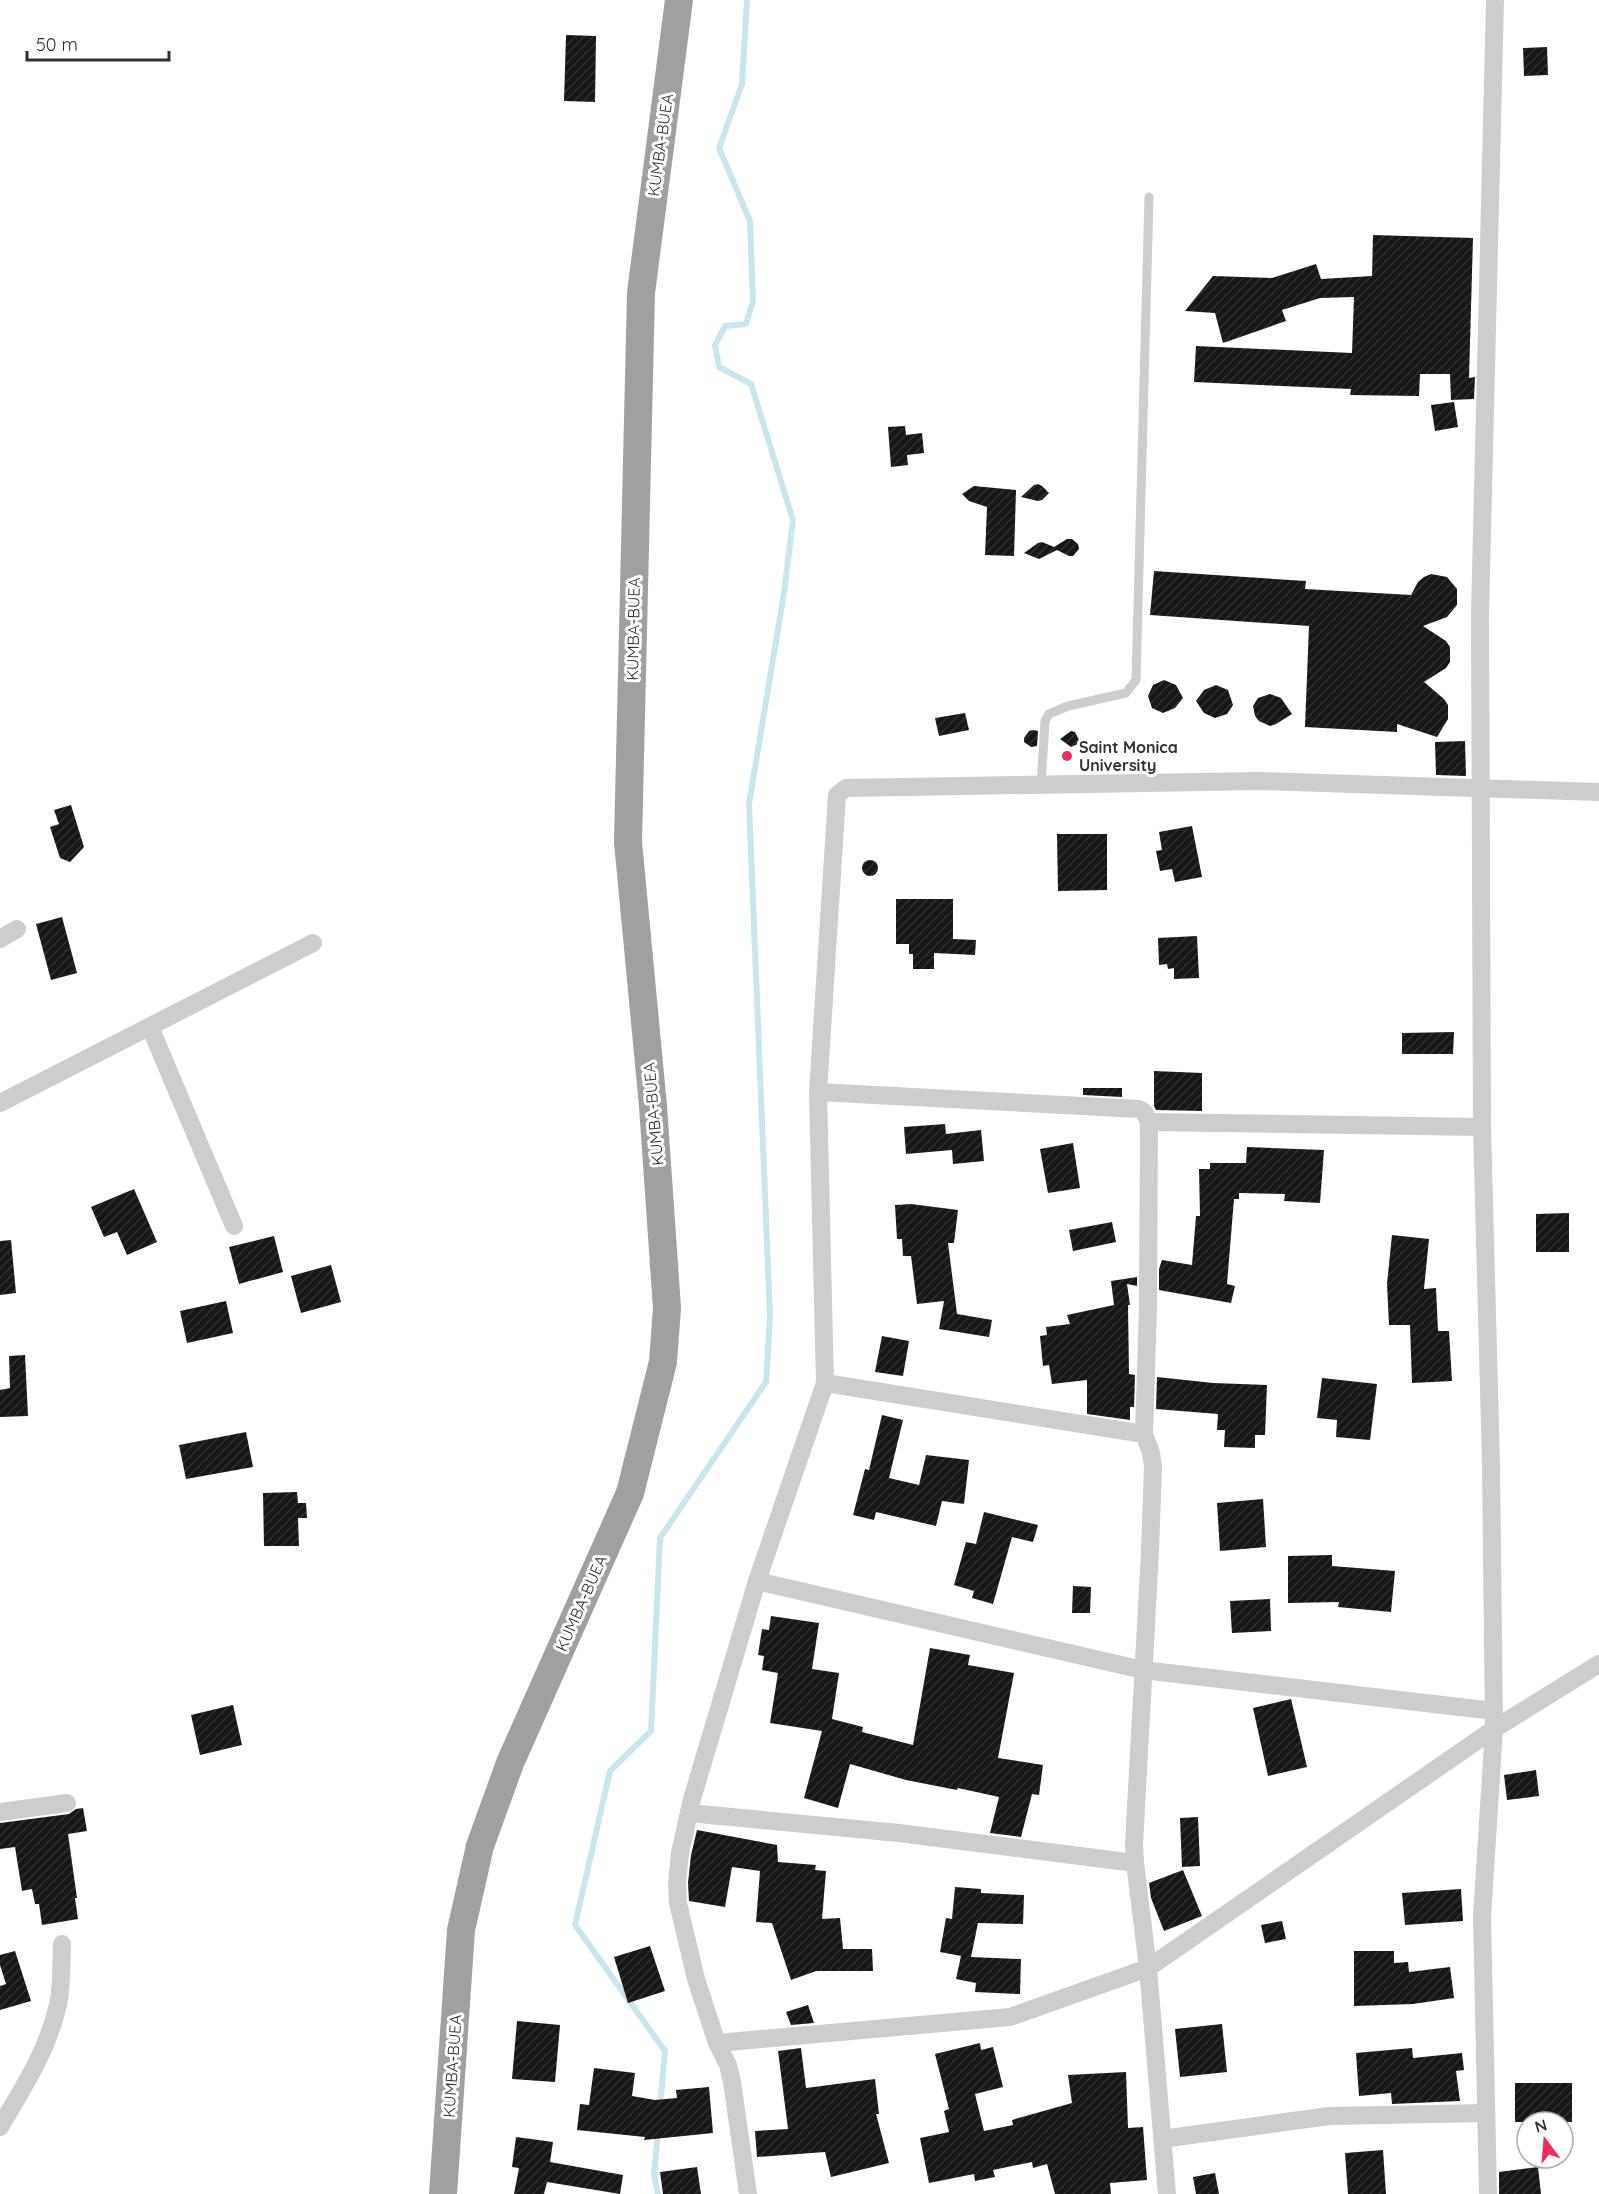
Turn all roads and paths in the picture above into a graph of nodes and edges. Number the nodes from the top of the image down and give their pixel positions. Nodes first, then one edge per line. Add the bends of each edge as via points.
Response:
1 (679, 0) edge
2 (1495, 0) edge
3 (1149, 196) dead end
4 (1041, 785) junction
5 (1481, 787) junction
6 (1599, 792) edge
7 (17, 929) dead end
8 (0, 939) edge
9 (313, 943) dead end
10 (150, 1027) junction
11 (818, 1092) junction
12 (0, 1103) edge
13 (1149, 1122) junction
14 (1482, 1127) junction
15 (234, 1226) dead end
16 (825, 1383) junction
17 (1144, 1434) junction
18 (757, 1581) junction
19 (1599, 1664) edge
20 (1143, 1670) junction
21 (1494, 1720) junction
22 (67, 1803) dead end
23 (0, 1812) edge
24 (689, 1813) junction
25 (1134, 1863) junction
26 (62, 1944) dead end
27 (1148, 1968) junction
28 (717, 2043) junction
29 (1486, 2113) junction
30 (0, 2127) edge
31 (1162, 2139) junction
32 (443, 2194) edge
33 (748, 2194) edge
34 (1167, 2194) edge
35 (1488, 2194) edge

1 - 32 highway, KUMBA-BUEA via 640,293 628,842 666,1296 663,1362 630,1493 510,1763 480,1846 461,1930
2 - 5 street via 1480,614
3 - 4 lane via 1136,680 1126,693 1049,714 1045,722
4 - 5 street via 1260,781
4 - 11 street via 846,788 837,795
5 - 6 street
5 - 14 street
7 - 8 street
9 - 10 street
10 - 12 street
10 - 15 street
11 - 13 street via 1139,1109
11 - 16 street
13 - 14 street
13 - 17 street
14 - 21 street
16 - 17 street
16 - 18 street
17 - 20 street via 1153,1466
18 - 20 street
18 - 24 street
19 - 21 street
20 - 21 street
20 - 25 street
21 - 27 street
21 - 29 street via 1482,1917
22 - 23 street
24 - 25 street via 899,1833
24 - 28 street via 680,1853 678,1903 696,1979
25 - 27 street
26 - 30 street via 58,2002 49,2040
27 - 28 street via 1010,2017
27 - 31 street
28 - 33 street via 732,2082
29 - 31 street via 1329,2116
29 - 35 street
31 - 34 street

